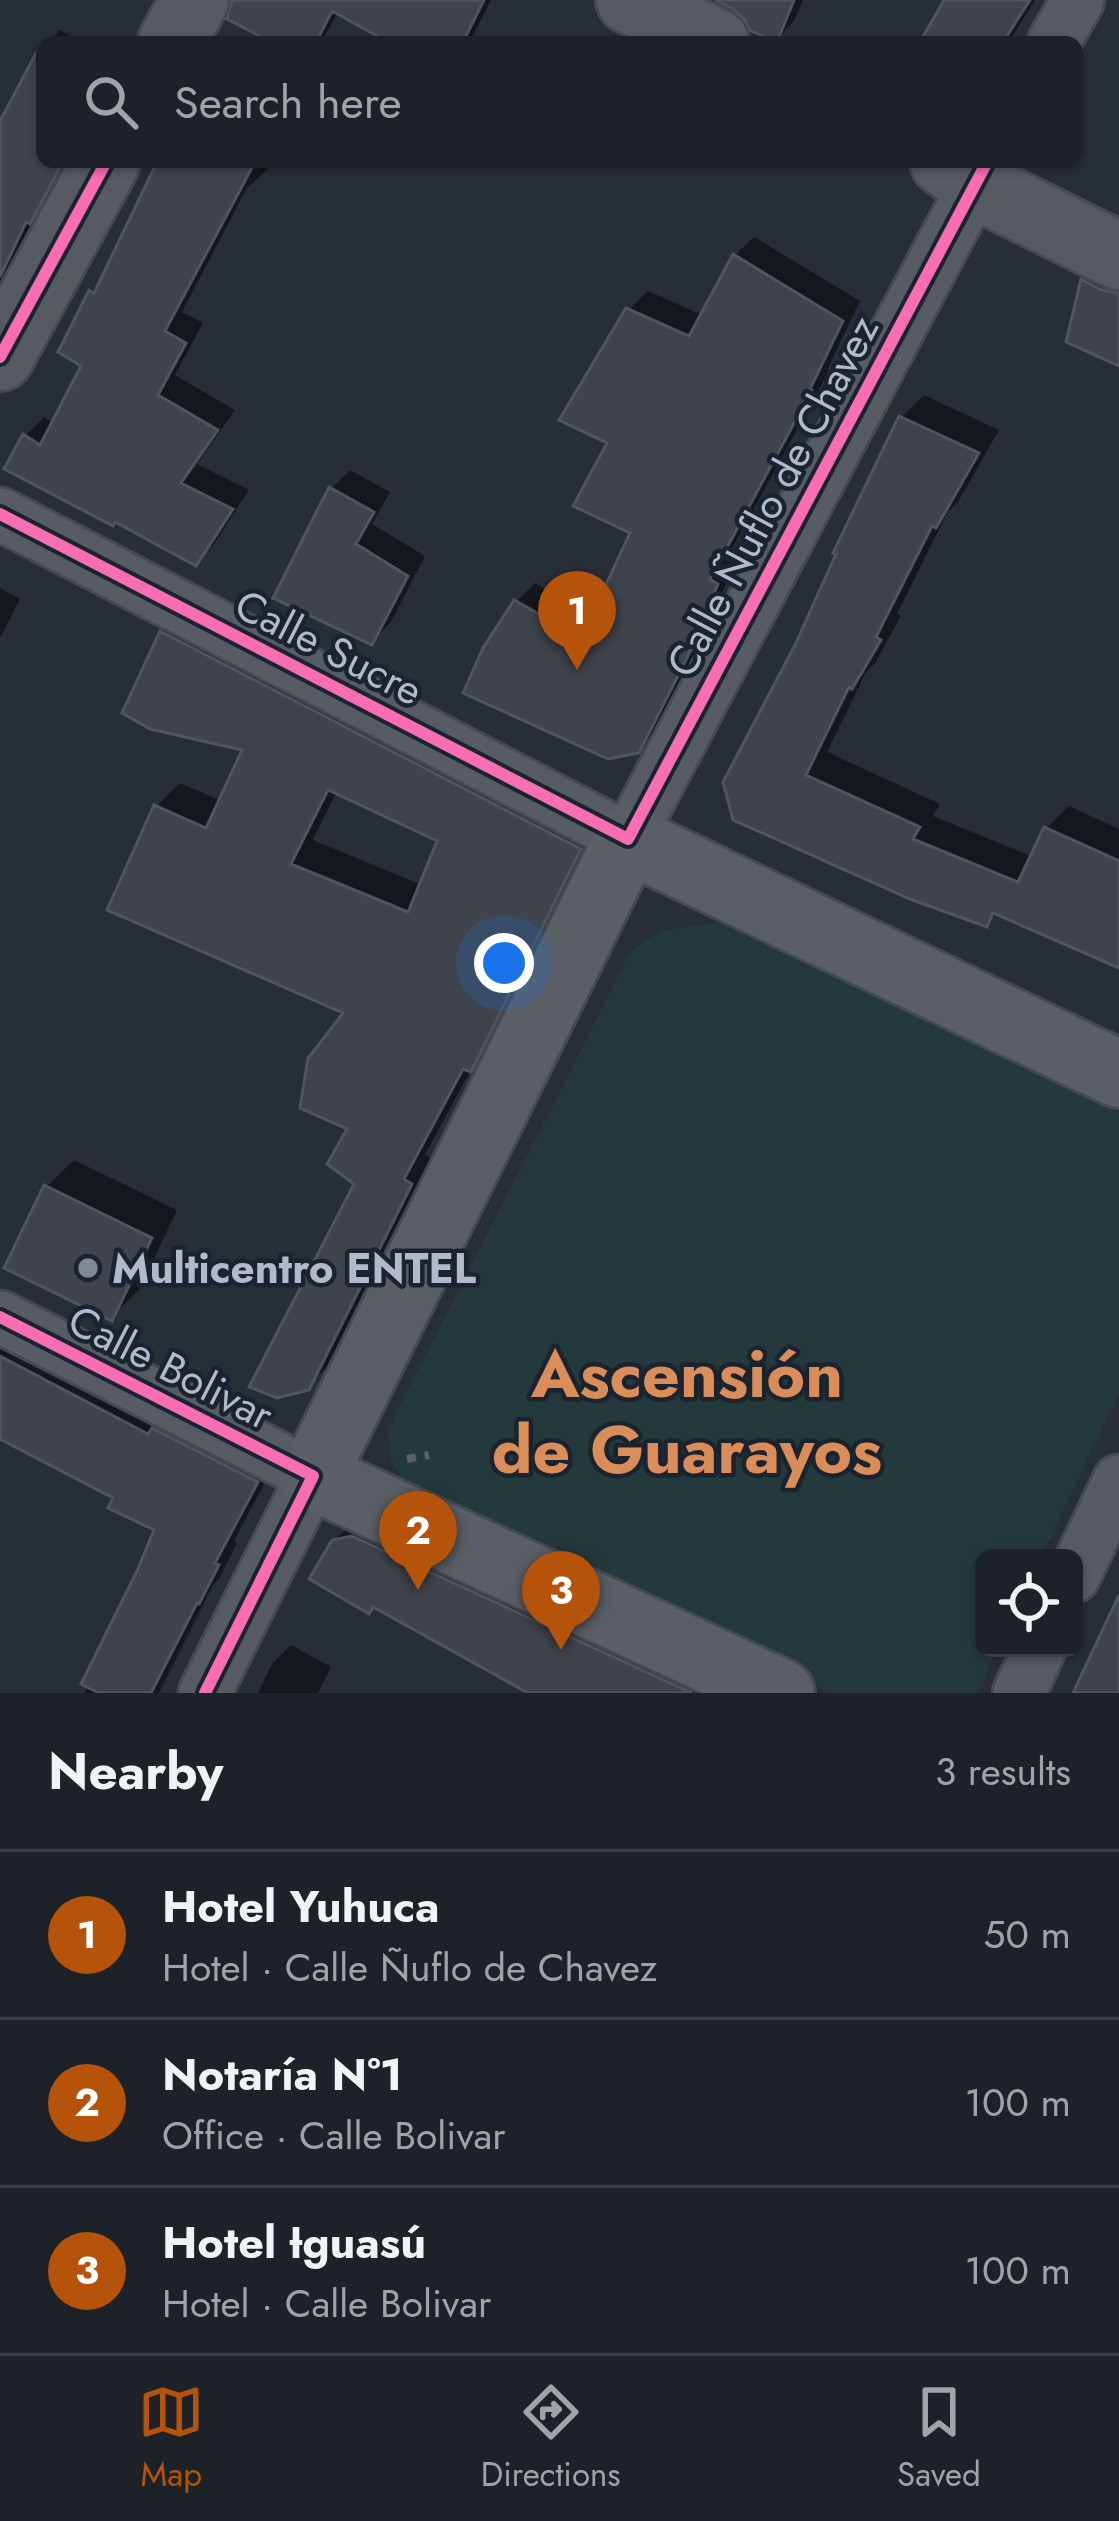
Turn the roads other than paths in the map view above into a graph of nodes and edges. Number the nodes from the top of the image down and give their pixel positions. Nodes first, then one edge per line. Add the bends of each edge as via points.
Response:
1 (195, 0) edge
2 (630, 0) edge
3 (1078, 0) edge
4 (175, 36) edge
5 (703, 36) edge
6 (1057, 36) edge
7 (103, 168) edge
8 (968, 169) edge
9 (1119, 256) edge
10 (0, 356) edge
11 (0, 514) edge
12 (628, 839) junction
13 (1119, 1075) edge
14 (0, 1317) edge
15 (313, 1476) junction
16 (1119, 1481) edge
17 (1083, 1557) edge
18 (1036, 1657) edge
19 (205, 1693) edge
20 (781, 1693) edge
21 (1019, 1693) edge

1 - 4 street
2 - 5 street
3 - 6 street
7 - 10 street
8 - 9 street
8 - 12 street, Calle Ñuflo de Chavez
11 - 12 street, Calle Sucre
12 - 13 main road, Calle Sucre
12 - 15 main road, Calle Ñuflo de Chavez
14 - 15 street, Calle Bolivar
15 - 19 street, Calle Ñuflo de Chavez
15 - 20 main road, Calle Bolivar
16 - 17 street
18 - 21 street

